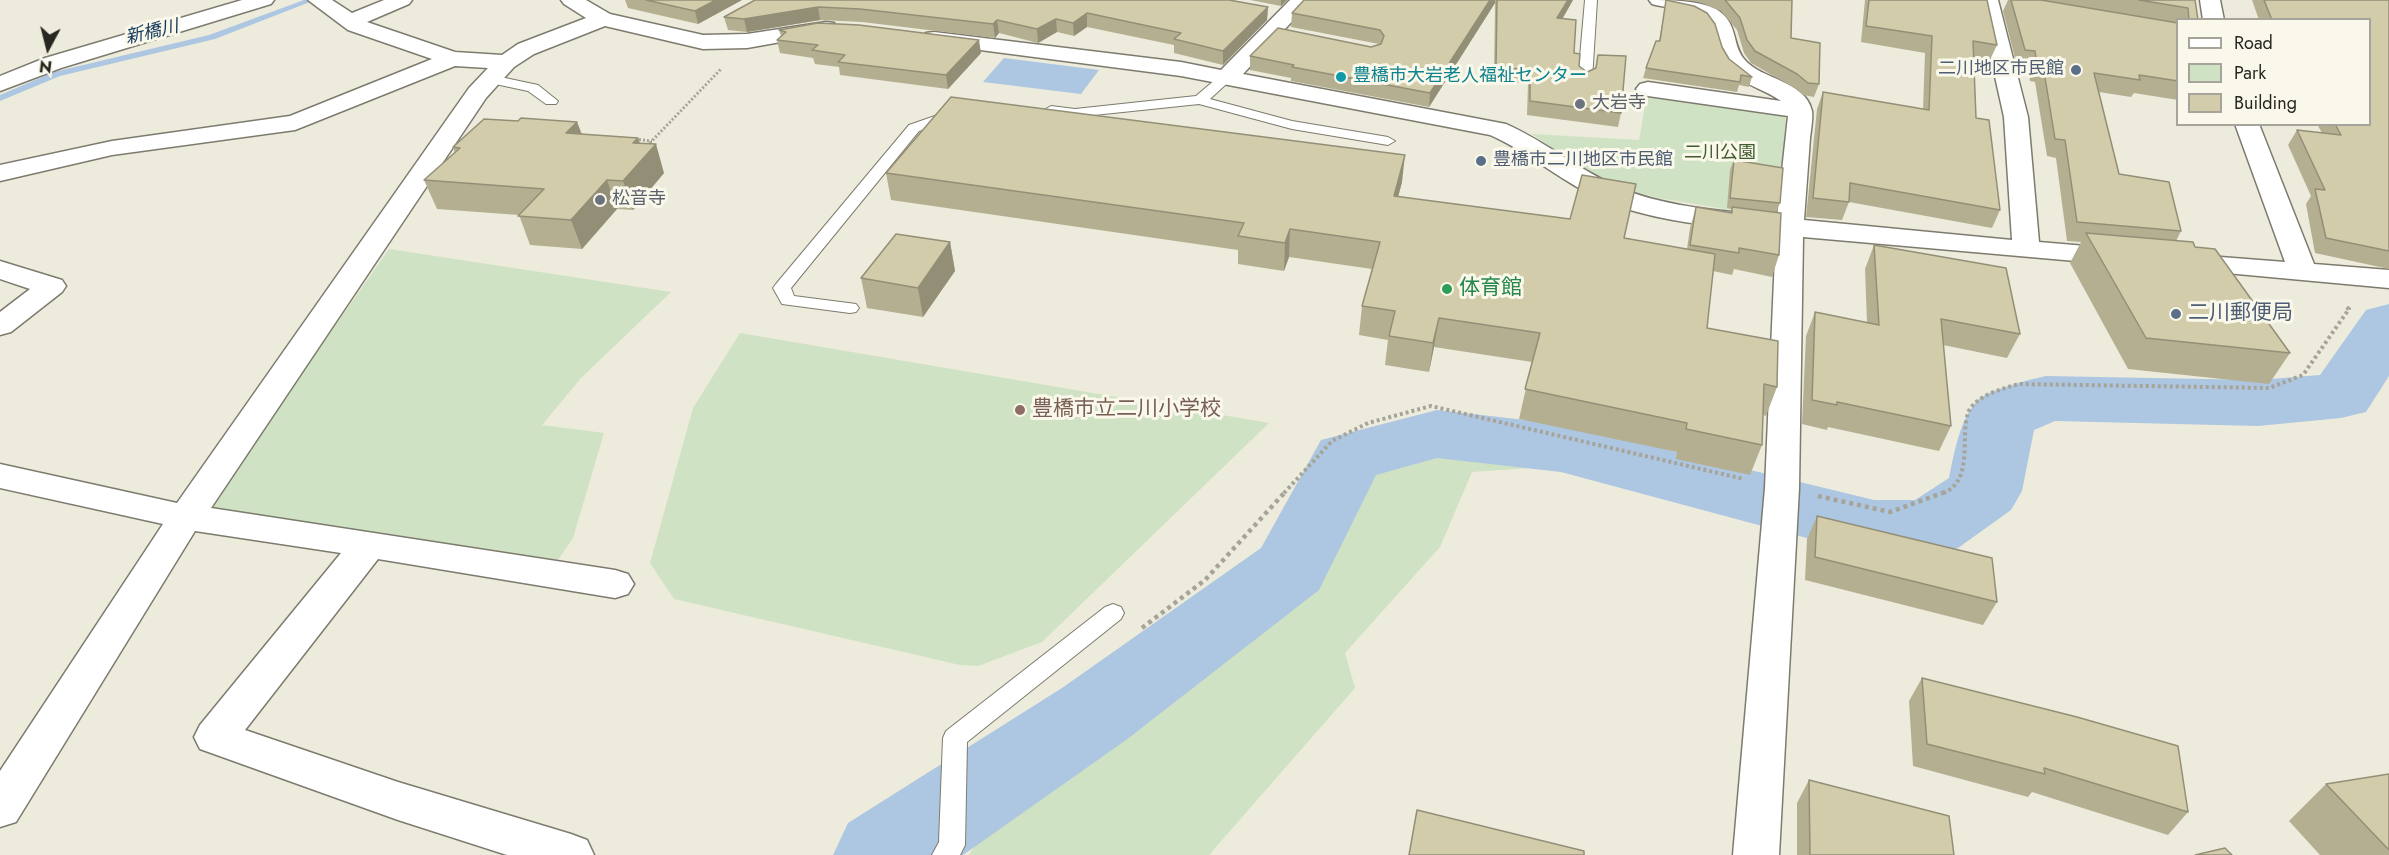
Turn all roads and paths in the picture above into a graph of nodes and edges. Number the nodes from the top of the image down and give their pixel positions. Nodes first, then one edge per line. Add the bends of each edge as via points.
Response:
1 (264, 0) edge
2 (402, 0) edge
3 (572, 0) edge
4 (1592, 0) edge
5 (1659, 0) edge
6 (2210, 0) edge
7 (320, 1) edge
8 (1996, 1) edge
9 (1281, 14) edge
10 (2214, 18) edge
11 (603, 19) junction
12 (351, 21) junction
13 (721, 23) dead end
14 (852, 30) edge
15 (911, 36) edge
16 (1293, 36) edge
17 (691, 40) junction
18 (747, 42) junction
19 (452, 59) junction
20 (498, 71) junction
21 (1228, 76) junction
22 (1585, 80) edge
23 (0, 84) edge
24 (1648, 89) dead end
25 (1200, 100) junction
26 (551, 101) dead end
27 (969, 108) edge
28 (1032, 108) edge
29 (1800, 111) junction
30 (2248, 126) edge
31 (629, 139) edge
32 (652, 141) junction
33 (1388, 141) dead end
34 (646, 148) edge
35 (0, 173) edge
36 (1790, 227) junction
37 (2026, 249) junction
38 (0, 270) edge
39 (2303, 273) junction
40 (2389, 279) edge
41 (850, 308) dead end
42 (0, 326) edge
43 (0, 476) edge
44 (1781, 501) junction
45 (186, 517) junction
46 (369, 544) junction
47 (615, 584) dead end
48 (1113, 613) dead end
49 (1140, 629) dead end
50 (0, 808) edge
51 (948, 850) edge
52 (571, 855) edge
53 (1755, 855) edge

1 - 23 street via 53,63
2 - 12 street
3 - 11 street
4 - 22 lane
5 - 29 street via 1695,7 1716,18 1723,25 1731,60 1787,95
6 - 10 street
7 - 12 street
8 - 37 street via 2016,117
9 - 16 street
9 - 21 street
11 - 17 street
11 - 20 street via 526,49
12 - 19 street
13 - 17 street
14 - 18 street via 820,28
15 - 21 street
17 - 18 street
18 - 32 path
19 - 20 street
19 - 35 street via 295,123 111,148
20 - 26 lane
20 - 45 street via 477,93
21 - 25 lane
21 - 36 street via 1497,129 1520,138 1616,196 1670,210
24 - 29 street
25 - 28 lane via 1075,113
25 - 33 lane via 1251,116
27 - 41 lane via 915,128 782,288 788,300
29 - 36 street
30 - 39 street
31 - 32 path
32 - 34 path
36 - 37 street
36 - 44 street
37 - 39 street
38 - 42 street via 52,286
39 - 40 street
39 - 44 path via 2349,309 2302,375 2269,388 2019,384 1998,390 1968,412 1965,462 1949,491 1890,512
43 - 45 street
44 - 49 path via 1431,406 1368,423 1332,441 1205,580
44 - 53 street
45 - 46 street
45 - 50 street
46 - 47 street
46 - 52 street via 215,737 398,801
48 - 51 lane via 955,738

